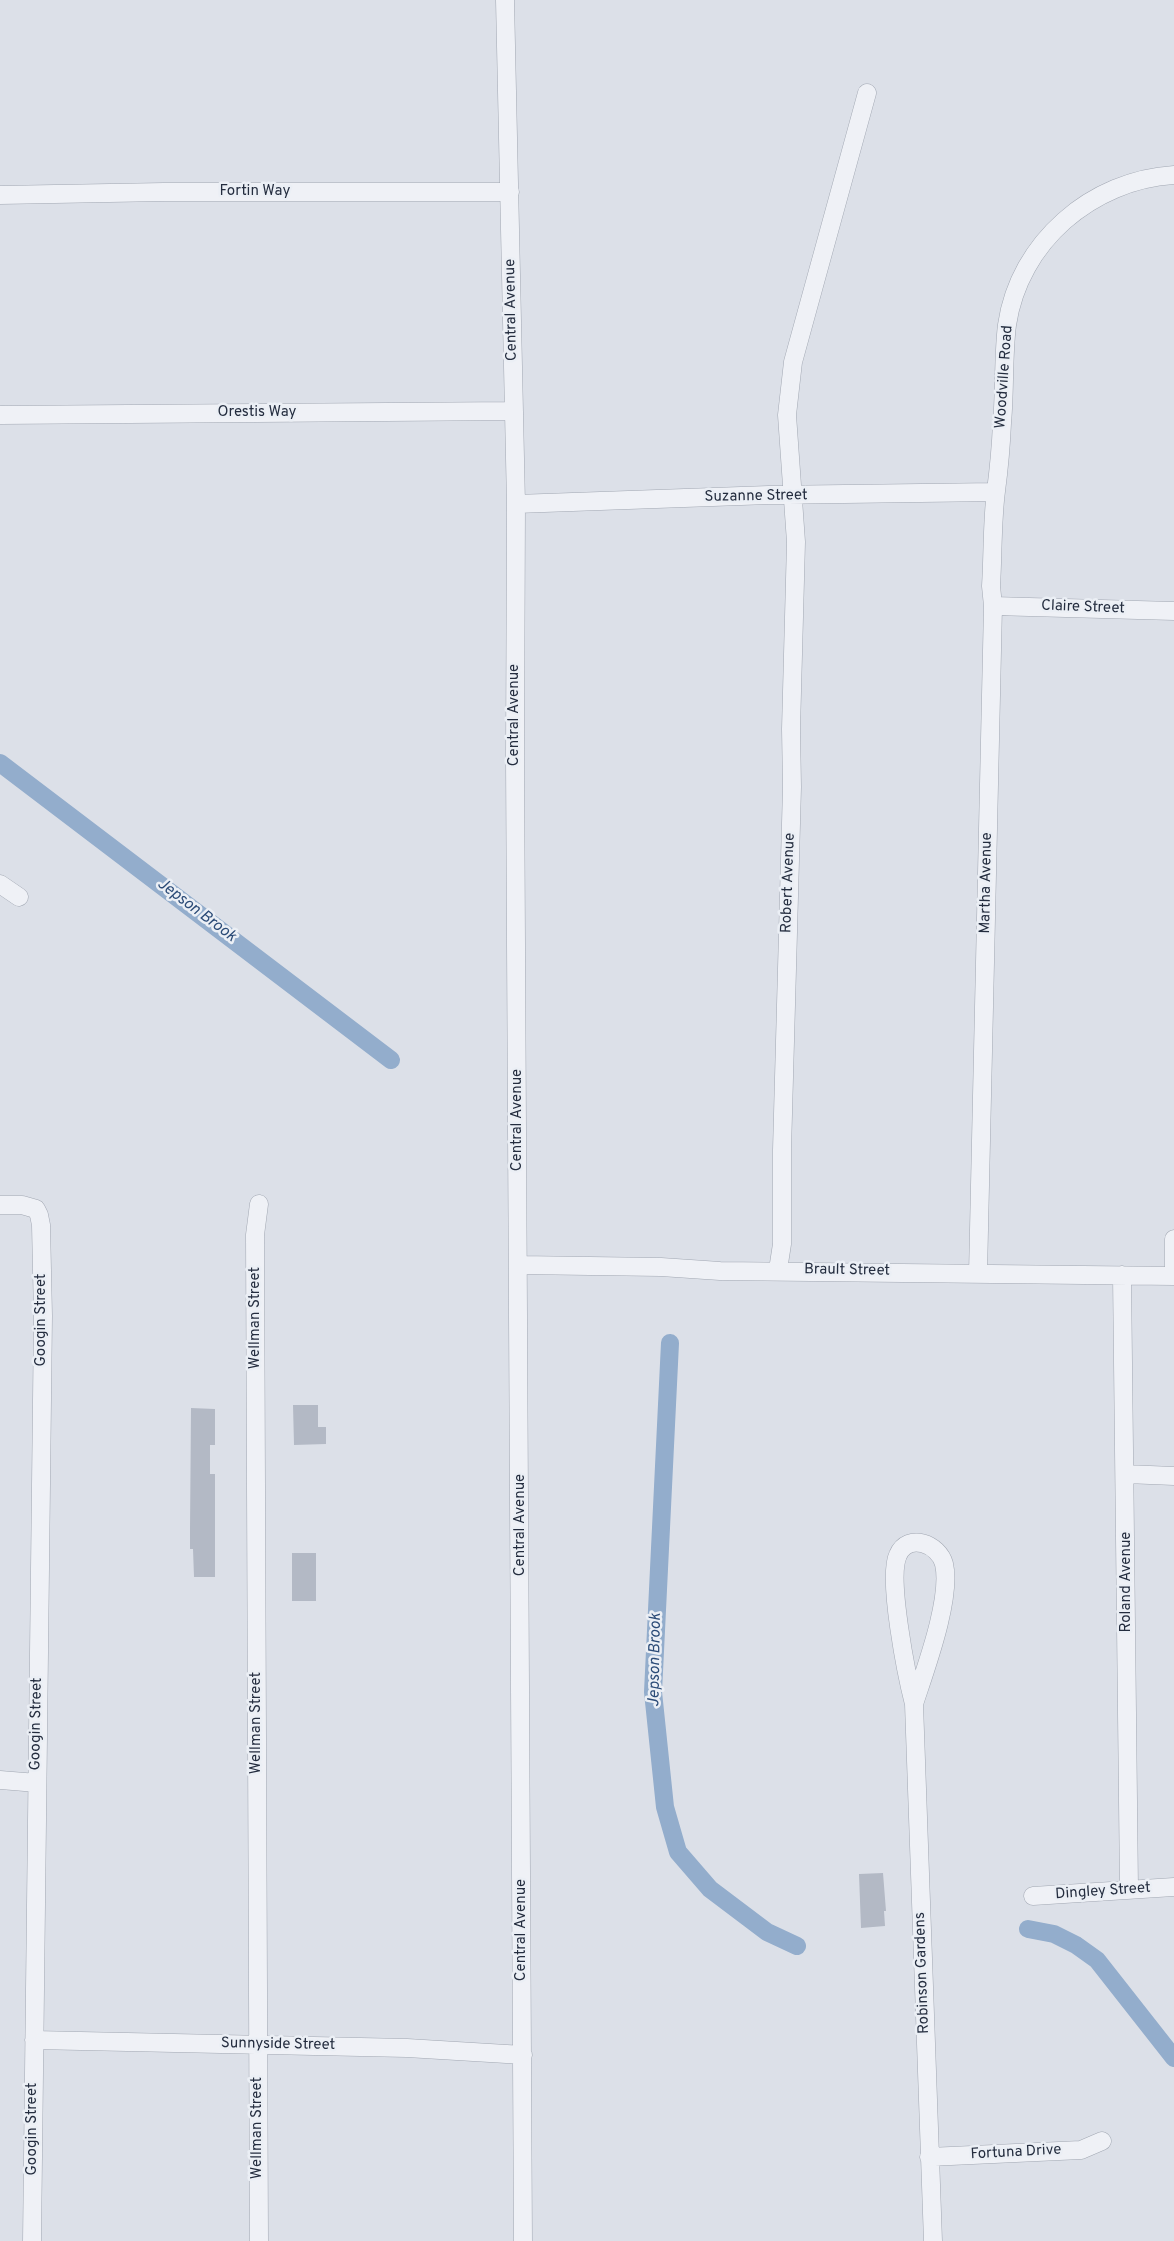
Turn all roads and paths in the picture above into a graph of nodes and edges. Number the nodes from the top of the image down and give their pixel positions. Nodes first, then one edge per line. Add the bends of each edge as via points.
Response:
1 (505, 0) edge
2 (867, 93) dead end
3 (1174, 175) edge
4 (510, 192) junction
5 (0, 195) edge
6 (514, 411) junction
7 (0, 415) edge
8 (996, 492) junction
9 (792, 496) junction
10 (516, 504) junction
11 (993, 606) junction
12 (1174, 611) edge
13 (0, 884) edge
14 (18, 897) dead end
15 (259, 1204) dead end
16 (0, 1205) edge
17 (1174, 1239) edge
18 (519, 1265) junction
19 (778, 1270) junction
20 (978, 1274) junction
21 (1122, 1275) junction
22 (1174, 1276) edge
23 (1126, 1474) junction
24 (1174, 1476) edge
25 (914, 1704) junction
26 (0, 1780) edge
27 (37, 1783) junction
28 (1174, 1887) edge
29 (1129, 1889) junction
30 (1033, 1896) dead end
31 (34, 2040) junction
32 (258, 2045) junction
33 (523, 2055) junction
34 (1102, 2141) dead end
35 (929, 2157) junction
36 (32, 2241) edge
37 (259, 2241) edge
38 (523, 2241) edge
39 (933, 2241) edge

1 - 4 street, Central Avenue
2 - 9 street, Robert Avenue via 793,362 786,415
3 - 8 street, Woodville Road via 1134,182 1085,203 1050,234 1020,280 1008,324
4 - 5 street, Fortin Way
4 - 6 street, Central Avenue
6 - 7 street, Orestis Way
6 - 10 street, Central Avenue
8 - 9 street, Suzanne Street
8 - 11 street, Martha Avenue via 991,586
9 - 10 street, Suzanne Street
9 - 19 street, Robert Avenue via 796,542 790,730 792,787 782,1244
10 - 18 street, Central Avenue
11 - 12 street, Claire Street
11 - 20 street, Martha Avenue
13 - 14 street
15 - 32 street, Wellman Street via 256,1235
16 - 27 street, Googin Street via 36,1209 41,1225 43,1316
17 - 22 street
18 - 19 street, Brault Street
18 - 33 street, Central Avenue
19 - 20 street, Brault Street
20 - 21 street, Brault Street
21 - 22 street, Brault Street
21 - 23 street, Roland Avenue
23 - 24 street
23 - 29 street, Roland Avenue
25 - 25 street, Robinson Gardens via 934,1639 945,1586 944,1564 939,1554 921,1542 901,1550 894,1576 905,1669
25 - 35 street, Robinson Gardens
26 - 27 street
27 - 31 street, Googin Street
28 - 29 street, Dingley Street
29 - 30 street, Dingley Street
31 - 32 street, Sunnyside Street
31 - 36 street, Googin Street
32 - 33 street, Sunnyside Street via 407,2048
32 - 37 street, Wellman Street
33 - 38 street, Central Avenue
34 - 35 street, Fortuna Drive via 1081,2150
35 - 39 street, Robinson Gardens

